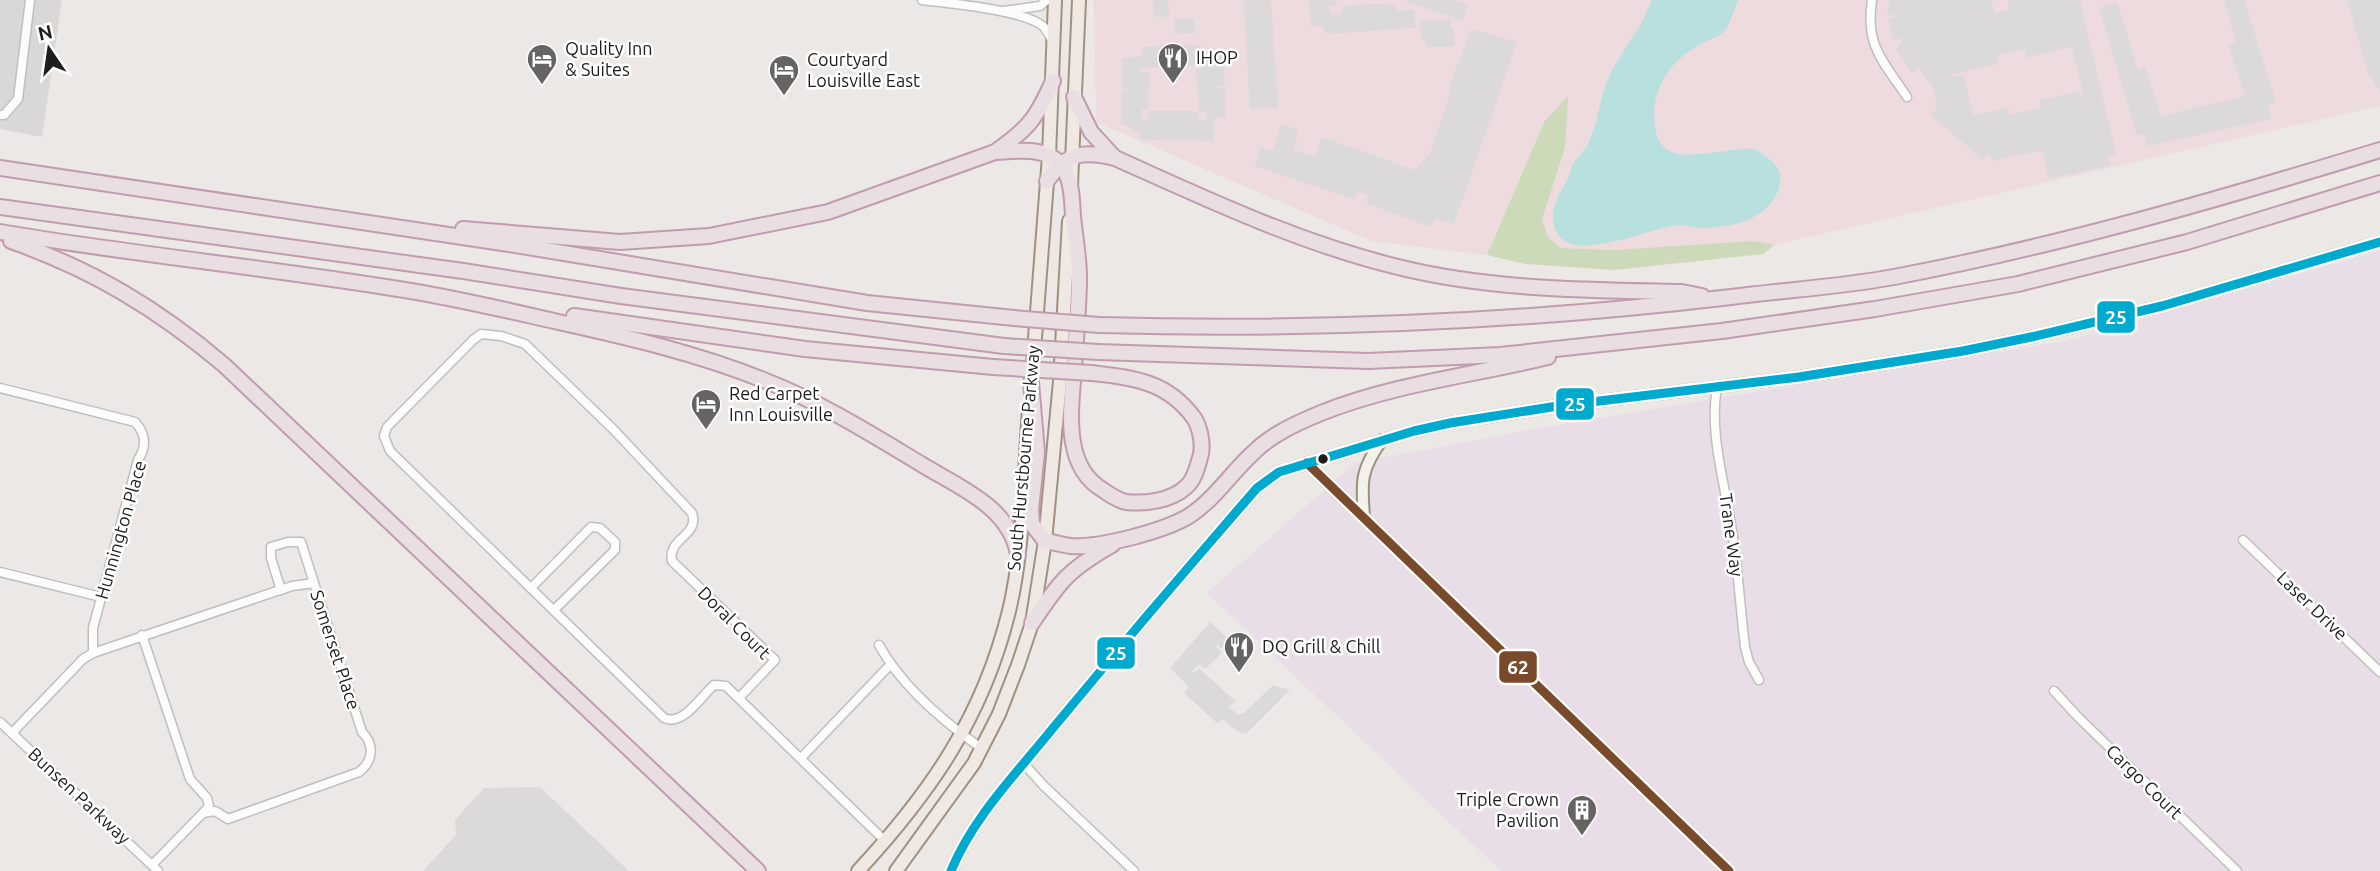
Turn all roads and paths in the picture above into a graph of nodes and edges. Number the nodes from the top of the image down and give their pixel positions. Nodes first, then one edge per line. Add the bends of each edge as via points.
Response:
1 (30, 0) edge
2 (924, 0) edge
3 (1047, 0) edge
4 (1055, 0) edge
5 (1079, 0) edge
6 (1872, 0) edge
7 (998, 11) junction
8 (1054, 44) junction
9 (1053, 81) junction
10 (1074, 97) junction
11 (1907, 97) dead end
12 (0, 115) edge
13 (2380, 150) edge
14 (995, 152) junction
15 (1115, 158) junction
16 (1061, 159) junction
17 (0, 168) edge
18 (1047, 181) joint
19 (2380, 183) edge
20 (1071, 189) junction
21 (0, 207) edge
22 (330, 219) junction
23 (0, 234) edge
24 (2380, 242) edge
25 (1717, 299) junction
26 (465, 301) junction
27 (1613, 342) junction
28 (1031, 382) junction
29 (1717, 387) junction
30 (0, 388) edge
31 (1382, 440) junction
32 (1307, 464) junction
33 (1364, 516) junction
34 (1125, 537) junction
35 (2243, 540) dead end
36 (1045, 541) junction
37 (1018, 554) junction
38 (0, 572) edge
39 (314, 583) junction
40 (531, 588) junction
41 (281, 590) junction
42 (101, 597) junction
43 (554, 610) junction
44 (1031, 623) junction
45 (142, 635) junction
46 (879, 645) dead end
47 (93, 653) junction
48 (890, 665) junction
49 (2380, 672) edge
50 (1759, 680) dead end
51 (2054, 691) dead end
52 (739, 698) junction
53 (0, 722) edge
54 (12, 733) junction
55 (962, 735) junction
56 (981, 748) junction
57 (801, 758) junction
58 (1024, 764) junction
59 (203, 813) junction
60 (885, 841) junction
61 (155, 868) edge
62 (757, 871) edge
63 (858, 871) edge
64 (896, 871) edge
65 (951, 871) edge
66 (1134, 871) edge
67 (1730, 871) edge
68 (2236, 871) edge

1 - 12 street via 18,99
2 - 7 street
3 - 7 street via 1040,6
4 - 8 main road
5 - 10 main road
6 - 11 street via 1869,23 1874,45
7 - 8 street via 1035,22 1045,28
8 - 9 main road
9 - 14 highway via 1037,115
9 - 16 main road
10 - 15 highway via 1091,132
10 - 16 main road
13 - 25 highway via 2052,244 1890,278
14 - 16 highway via 1031,150
14 - 22 highway via 828,212 709,236 620,242
15 - 16 highway via 1093,153
15 - 25 highway via 1264,225 1404,269 1506,285 1682,292
16 - 18 highway
16 - 20 highway
17 - 22 highway
18 - 28 main road, South Hurstbourne Parkway
19 - 27 highway via 2187,242 2018,284 1722,331
20 - 26 highway, bridge via 1080,281 1071,421 1080,467 1097,487 1119,500 1144,504 1167,498 1186,487 1197,469 1202,447 1198,424 1183,403 1132,378 1092,373 993,367 805,349
20 - 36 main road, South Hurstbourne Parkway
21 - 27 highway, bridge via 1004,346 1368,361 1500,355
22 - 25 highway, bridge via 867,303 1099,325 1410,324
23 - 26 highway
23 - 62 highway via 118,288 200,345
24 - 29 street via 2220,290 2031,337
26 - 37 highway via 657,344 808,400 992,508 1007,525
27 - 34 highway via 1413,386 1321,413 1264,443 1188,516
28 - 36 highway via 1037,452 1032,524
28 - 37 main road, South Hurstbourne Parkway
29 - 31 street via 1501,413
29 - 50 street, Trane Way via 1717,446 1732,527 1745,647
30 - 42 street, Hunnington Place via 140,427 145,444
31 - 32 street
31 - 33 street via 1364,468
32 - 33 street
32 - 58 street via 1273,474 1257,488
33 - 67 street
34 - 36 highway via 1070,546
34 - 44 highway via 1076,566 1058,583
35 - 49 street, Laser Drive
36 - 44 main road, South Hurstbourne Parkway
37 - 55 main road, South Hurstbourne Parkway via 1000,643
38 - 42 street
39 - 41 street, Somerset Place
39 - 41 street via 301,542 288,542 271,547
39 - 59 street, Somerset Place via 362,732 371,744 366,766 228,819 215,811
40 - 43 street
40 - 43 street via 592,527 600,528 615,542 615,550
40 - 52 street, Doral Court via 390,452 384,436 387,427 481,334 525,344 692,513 693,528 673,547 672,561 775,660
41 - 45 street, Somerset Place
42 - 47 street, Hunnington Place via 93,628
43 - 52 street via 669,721 680,719 714,685 726,686
44 - 56 main road, South Hurstbourne Parkway via 1018,665
45 - 47 street, Somerset Place
45 - 59 street via 190,779 207,798 209,806
46 - 48 street
47 - 54 street, Somerset Place
48 - 55 street
48 - 57 street
51 - 68 street, Cargo Court
52 - 57 street
53 - 54 street, Bunsen Parkway
54 - 61 street, Bunsen Parkway
55 - 56 street
55 - 60 main road, South Hurstbourne Parkway via 936,778
56 - 64 main road, South Hurstbourne Parkway
57 - 60 street
58 - 65 street via 981,818
58 - 66 street
59 - 61 street
60 - 63 main road, South Hurstbourne Parkway

